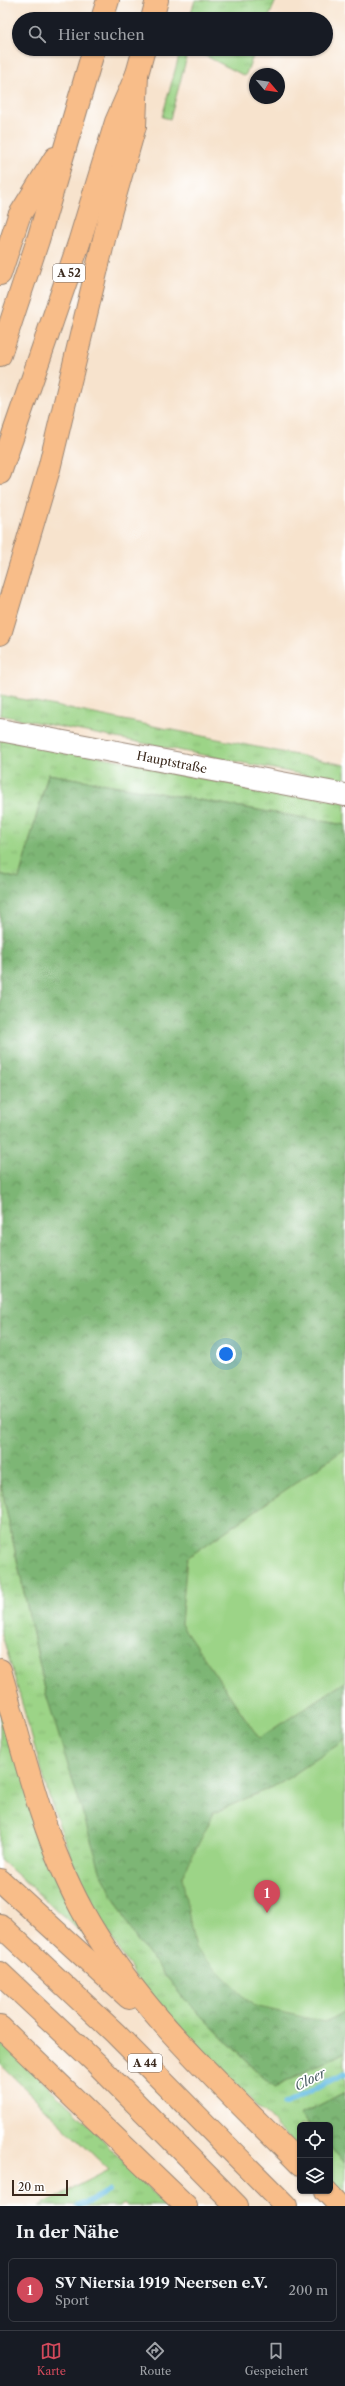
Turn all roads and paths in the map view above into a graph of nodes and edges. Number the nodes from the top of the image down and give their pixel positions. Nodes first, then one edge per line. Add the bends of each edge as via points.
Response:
1 (108, 0) edge
2 (157, 0) edge
3 (104, 12) edge
4 (154, 12) edge
5 (92, 56) edge
6 (142, 56) edge
7 (137, 74) junction
8 (71, 132) junction
9 (0, 274) edge
10 (0, 355) edge
11 (0, 473) edge
12 (0, 634) edge
13 (0, 730) edge
14 (345, 795) edge
15 (0, 1670) edge
16 (0, 1880) edge
17 (0, 1925) edge
18 (0, 1973) edge
19 (0, 2027) edge
20 (189, 2053) junction
21 (297, 2161) edge
22 (329, 2194) edge
23 (186, 2206) edge
24 (237, 2206) edge
25 (286, 2206) edge
26 (340, 2206) edge

1 - 3 highway
2 - 4 highway
5 - 8 highway
6 - 7 highway, A 52
7 - 11 highway, A 52 via 116,122 62,294
7 - 12 highway via 135,126 111,210 49,469
8 - 9 highway via 19,216
8 - 10 highway
13 - 14 street, Hauptstraße
15 - 20 highway via 48,1835 82,1910 124,1977
16 - 20 highway
17 - 25 highway, A 44 via 115,2033
18 - 24 highway, A 44 via 96,2063
19 - 23 highway
20 - 21 highway
22 - 26 highway

